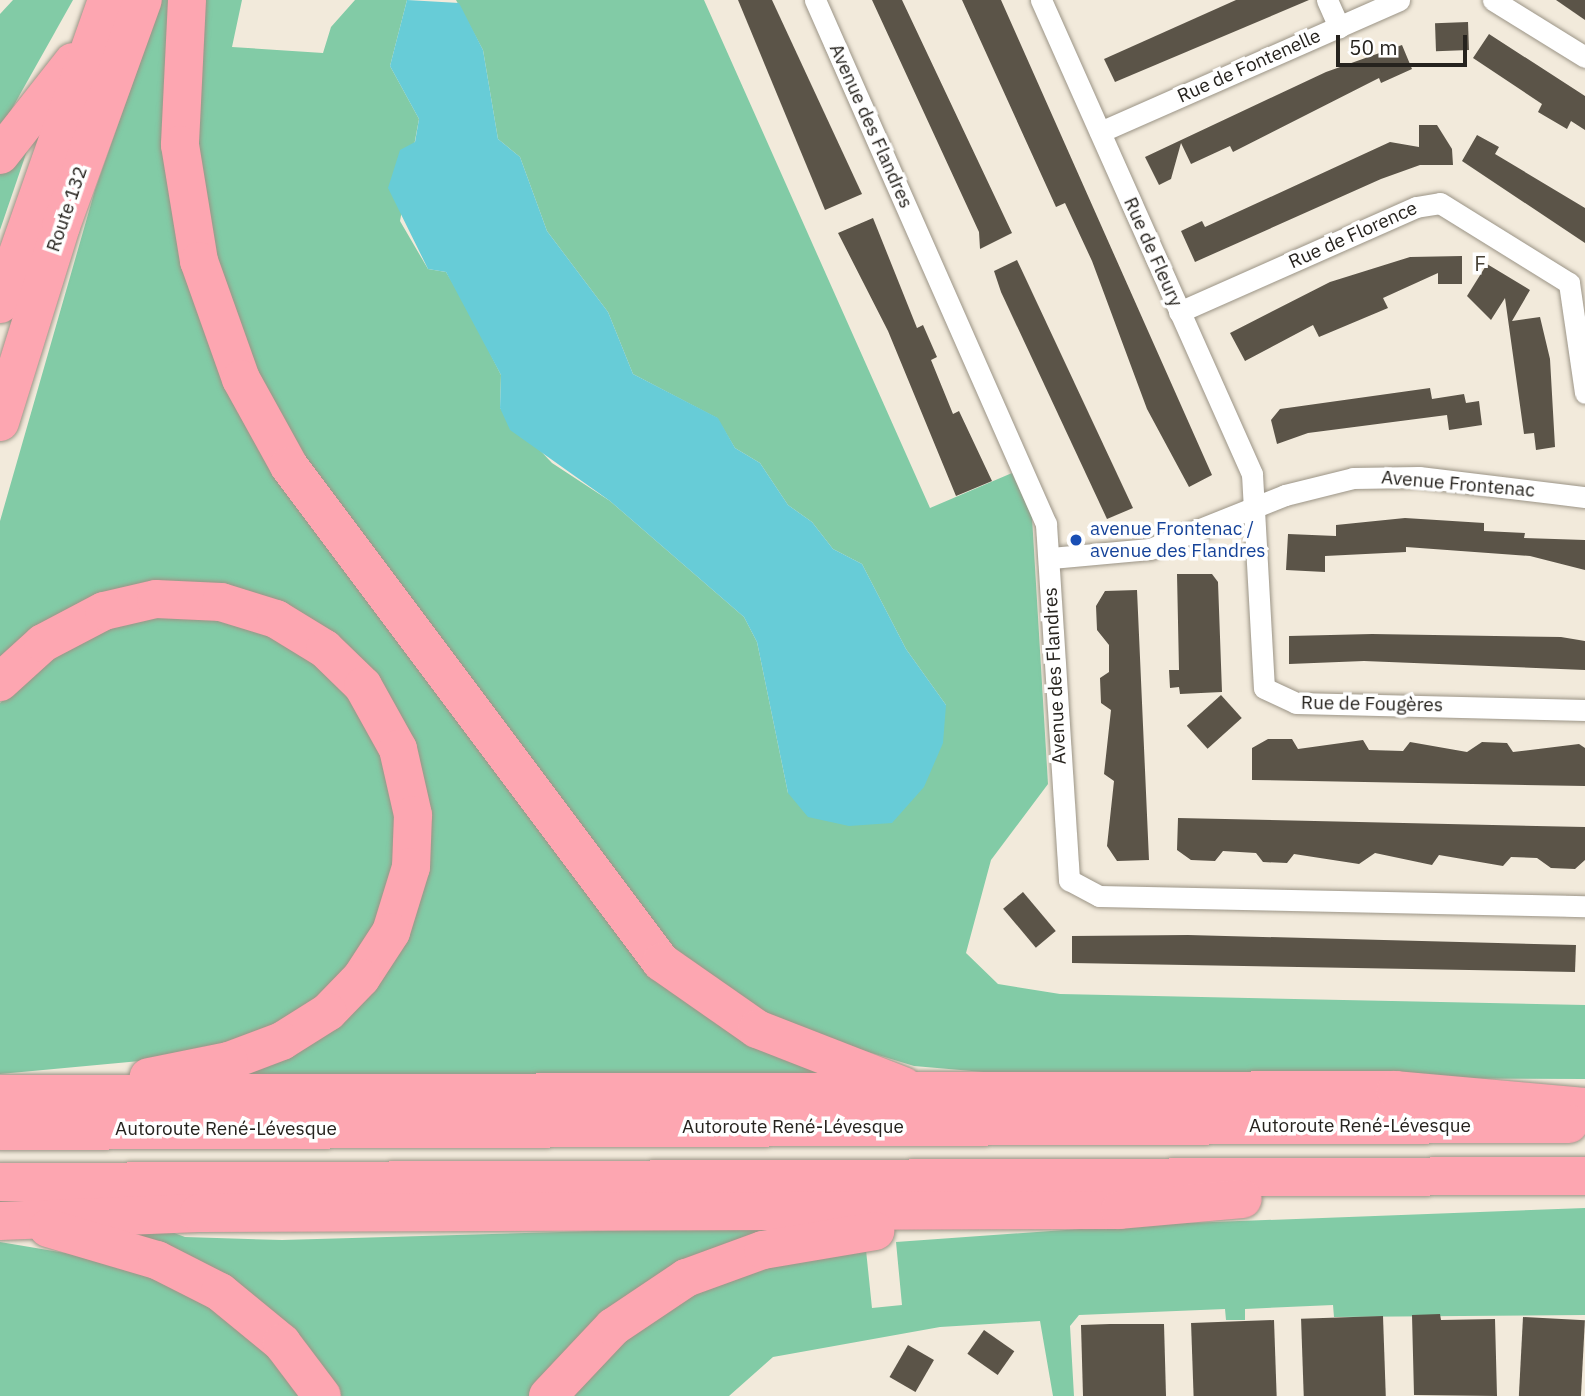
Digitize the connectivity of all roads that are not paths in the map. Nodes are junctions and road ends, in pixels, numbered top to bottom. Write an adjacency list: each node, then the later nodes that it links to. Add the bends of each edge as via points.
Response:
1 (107, 0): 10 (highway, Route 132)
2 (143, 0): 17 (highway, Route 132, via 57,237)
3 (187, 0): 25 (highway, via 180,145 199,261 241,379 289,466 660,962 757,1029)
4 (815, 0): 20 (street, Avenue des Flandres, via 1038,501)
5 (1041, 0): 12 (street, Rue de Fleury)
6 (1327, 0): 9 (street)
7 (1399, 0): 9 (street, Rue de Fontenelle)
8 (1493, 0): 11 (street)
9 (1339, 27): 12 (street, Rue de Fontenelle)
10 (90, 41): 13 (highway); 14 (highway, Route 132)
11 (1585, 57)
12 (1100, 132): 15 (street, Rue de Fleury)
13 (0, 155)
14 (0, 304)
15 (1179, 312): 16 (street, Rue de Florence, via 1416,207 1447,204 1569,283); 19 (street, Rue de Fleury, via 1252,474)
16 (1585, 393)
17 (0, 422)
18 (1585, 498): 19 (street, Avenue Frontenac, via 1385,476 1321,483)
19 (1256, 505): 20 (street, Avenue Frontenac, via 1139,552); 22 (street, Rue de Fougères, via 1251,528 1258,674 1280,699)
20 (1051, 558): 23 (street, Avenue des Flandres, via 1064,863 1081,891 1099,896)
21 (0, 682): 24 (highway, via 43,643 104,611 175,598 236,604 312,640 363,686 391,732 411,800 413,849 398,914 373,963 328,1012 282,1041 229,1061)
22 (1585, 710)
23 (1585, 906)
24 (60, 1091): 25 (highway, via 176,1096); 26 (highway)
25 (915, 1091): 27 (highway, via 1395,1090)
26 (0, 1094)
27 (1585, 1107)
28 (1585, 1124): 29 (highway, Autoroute René-Lévesque)
29 (0, 1131)
30 (1499, 1176): 31 (highway); 32 (highway); 33 (highway, via 1120,1210)
31 (1585, 1176)
32 (0, 1182)
33 (995, 1211): 34 (highway, via 199,1213); 36 (highway, via 781,1246 704,1270 613,1327)
34 (11, 1221): 35 (highway, via 157,1260 213,1288 269,1330)
35 (323, 1396)
36 (548, 1396)

